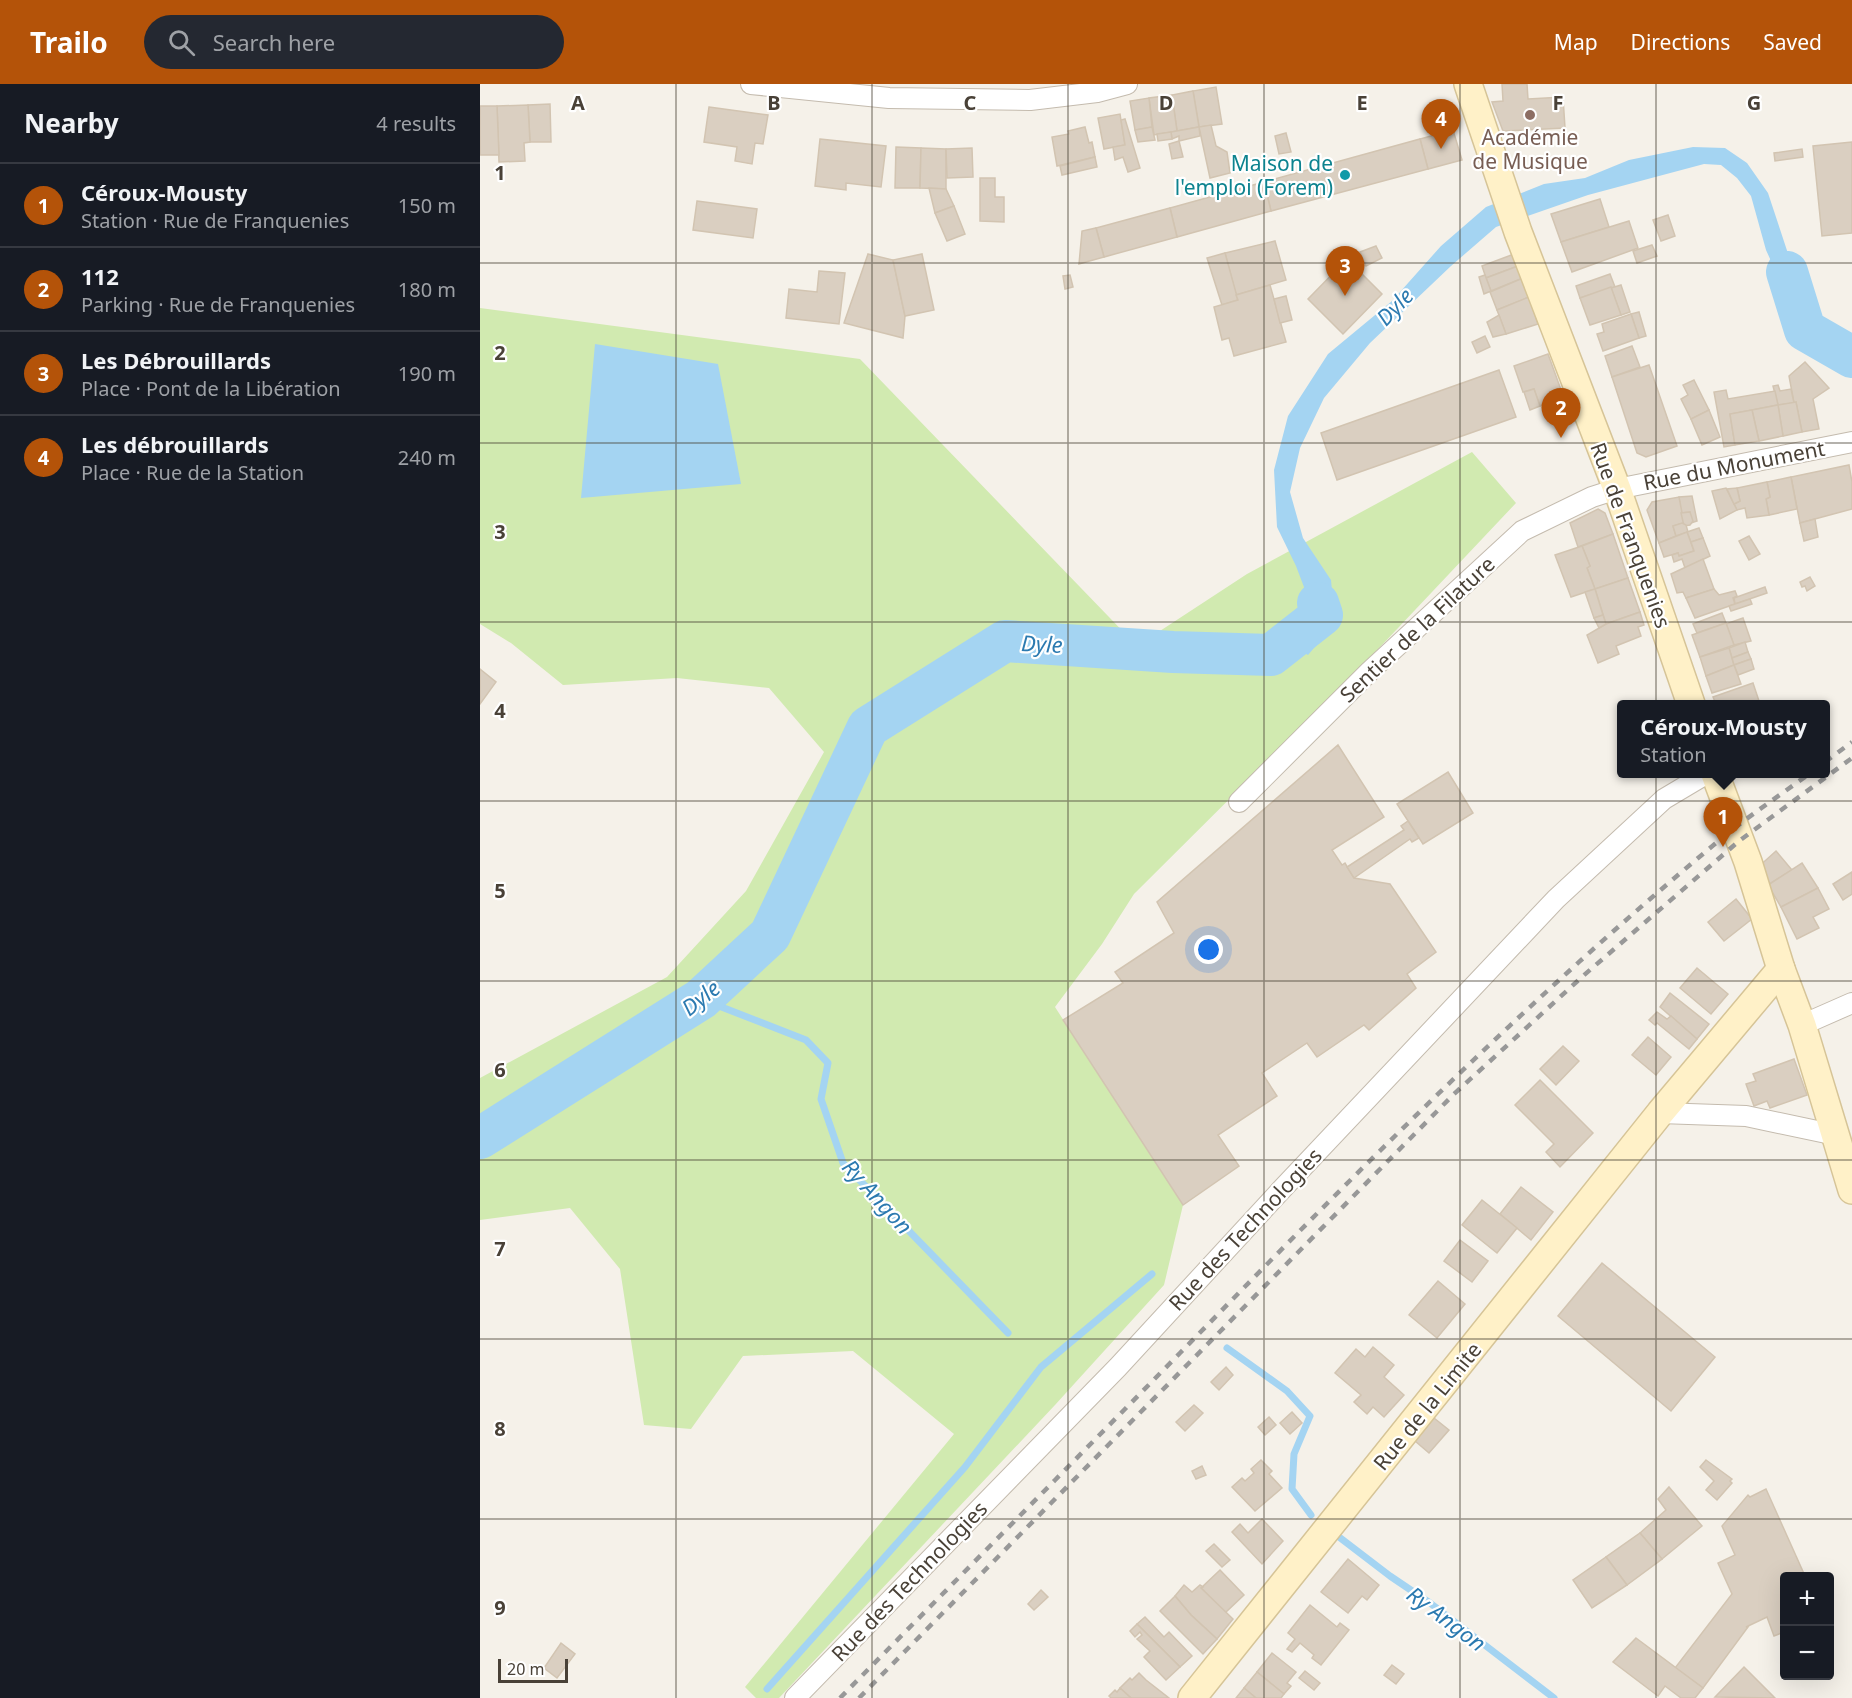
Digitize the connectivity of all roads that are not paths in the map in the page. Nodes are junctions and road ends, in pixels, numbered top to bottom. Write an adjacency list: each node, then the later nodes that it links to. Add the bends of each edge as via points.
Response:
1 (751, 84): 2 (street, via 889,98 1030,100 1097,92)
2 (1127, 84)
3 (1468, 84): 5 (street, Rue de Franquenies, via 1518,232)
4 (1852, 442): 5 (street, Rue du Monument)
5 (1617, 489): 6 (street, Rue de Franquenies); 9 (street, Sentier de la Filature, via 1522,531 1370,671)
6 (1689, 700)
7 (1699, 778): 16 (street, Rue des Technologies, via 1664,799 1556,899 1118,1367)
8 (1716, 778): 10 (street)
9 (1239, 802)
10 (1781, 969): 12 (street); 13 (street, Rue de la Limite)
11 (1852, 1003): 12 (street)
12 (1802, 1025): 14 (street)
13 (1660, 1113): 14 (street, via 1746,1116); 17 (street, Rue de la Limite)
14 (1836, 1135): 15 (street)
15 (1852, 1190)
16 (795, 1698)
17 (1192, 1698)

